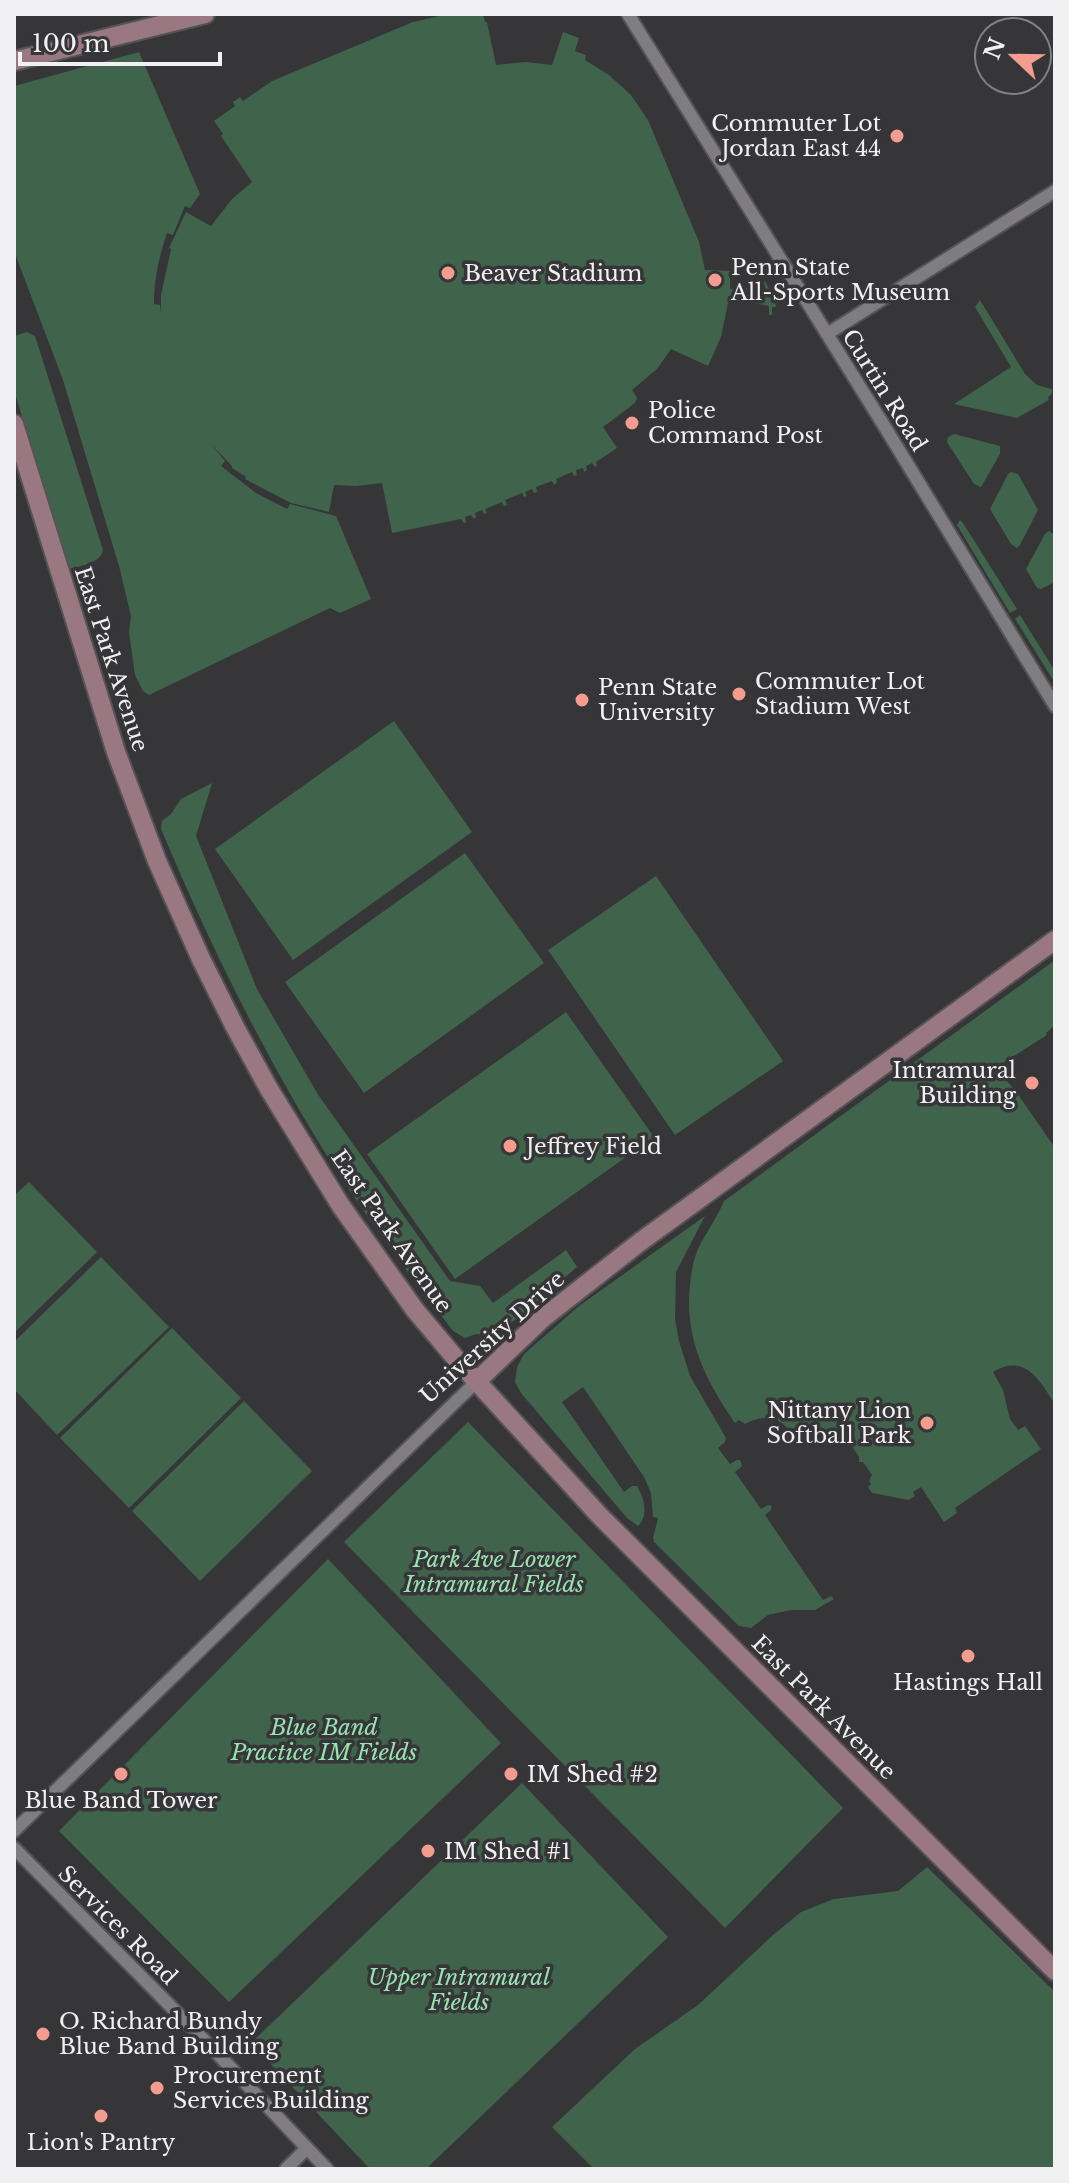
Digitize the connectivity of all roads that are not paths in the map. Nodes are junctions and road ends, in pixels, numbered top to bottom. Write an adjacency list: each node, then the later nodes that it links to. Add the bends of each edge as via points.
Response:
1 (205, 14): 3 (main road)
2 (628, 14): 5 (street, Curtin Road)
3 (14, 61)
4 (1055, 191): 5 (street)
5 (827, 334): 7 (street, Curtin Road)
6 (14, 424): 9 (main road, East Park Avenue, via 116,752 201,959 269,1089 341,1206 415,1310)
7 (1055, 706)
8 (1055, 940): 9 (main road, University Drive, via 640,1242 543,1318)
9 (477, 1381): 10 (street, University Drive); 12 (main road, East Park Avenue, via 630,1548)
10 (14, 1831)
11 (14, 1848): 13 (street, Services Road)
12 (1055, 1971)
13 (307, 2148): 14 (street); 15 (street, Services Road)
14 (286, 2169)
15 (327, 2169)

